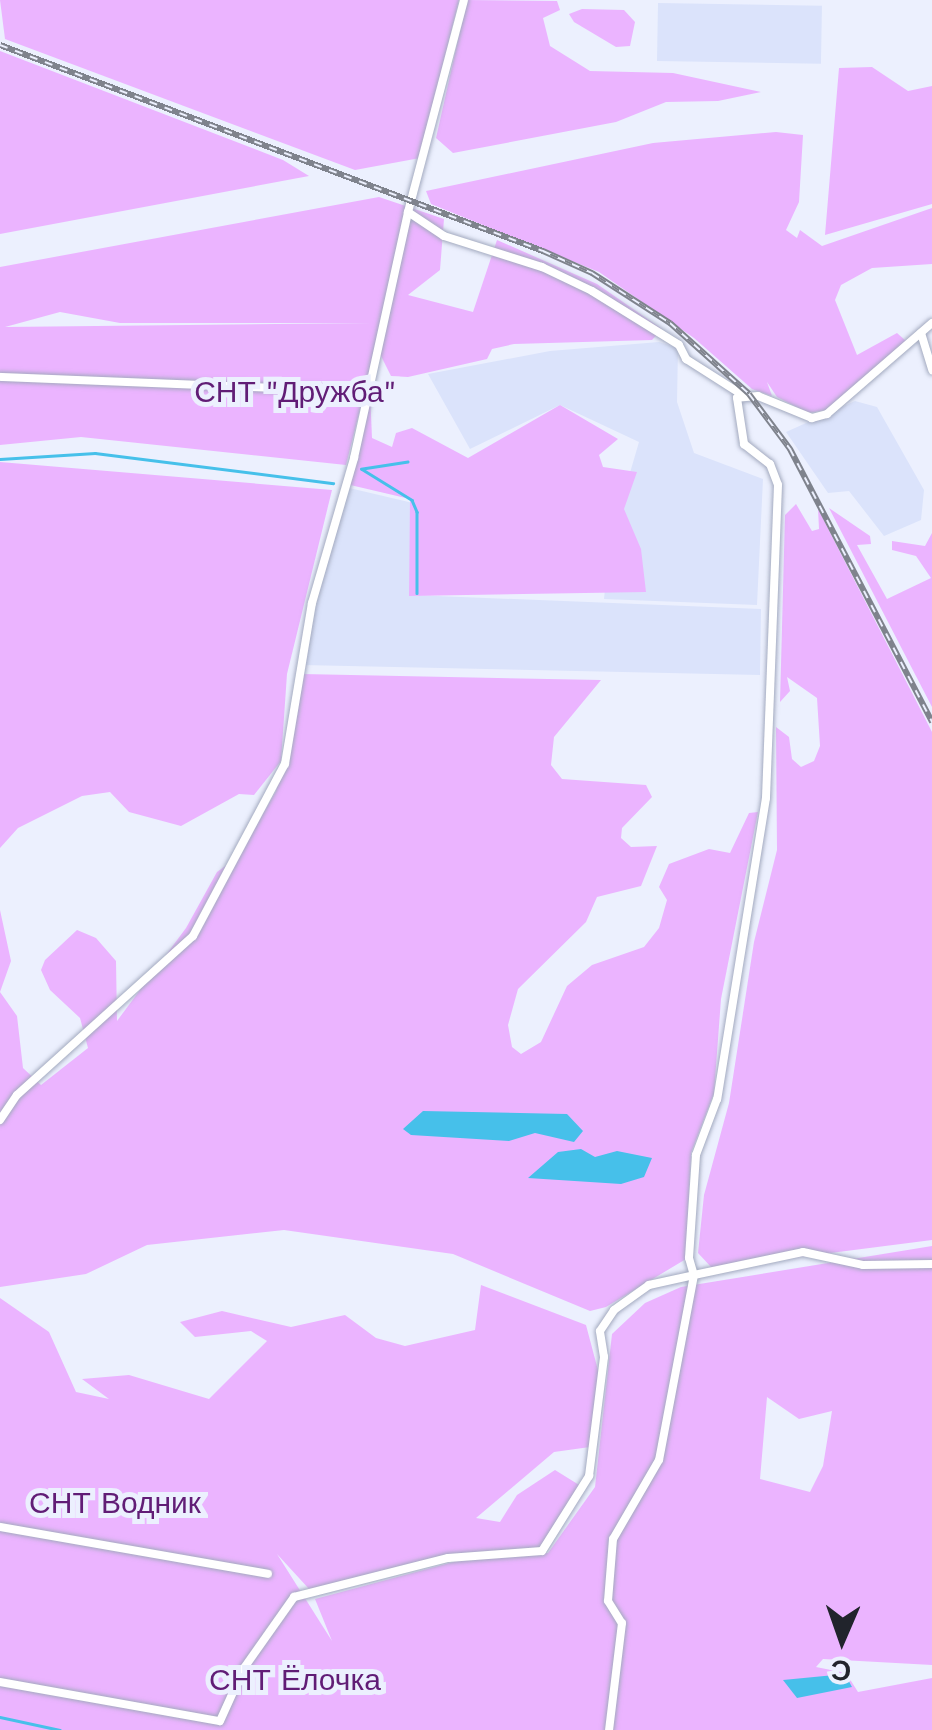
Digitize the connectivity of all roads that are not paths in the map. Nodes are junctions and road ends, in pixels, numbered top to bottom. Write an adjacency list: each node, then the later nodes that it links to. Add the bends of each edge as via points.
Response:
1 (464, 0): 2 (street)
2 (408, 212): 7 (street); 8 (street, via 444,236 542,267 592,291 679,345 686,359)
3 (932, 323): 4 (street)
4 (920, 333): 5 (street); 8 (street, via 822,416)
5 (932, 370)
6 (0, 377): 7 (street)
7 (366, 392): 9 (street, via 305,636 285,764 192,936 17,1094)
8 (741, 394): 10 (street, via 736,406 744,444 770,464 778,485 766,798 717,1100 696,1155)
9 (0, 1120)
10 (689, 1258): 12 (street); 13 (street)
11 (932, 1264): 12 (street, via 864,1265 803,1252)
12 (694, 1274): 13 (street); 17 (street, via 658,1460 613,1539 608,1601 622,1623)
13 (670, 1276): 16 (street, via 628,1298 600,1331 604,1357 592,1462 584,1491 548,1548 448,1558 294,1597 244,1668 220,1721)
14 (0, 1527): 15 (street)
15 (268, 1574)
16 (0, 1682)
17 (608, 1730)

